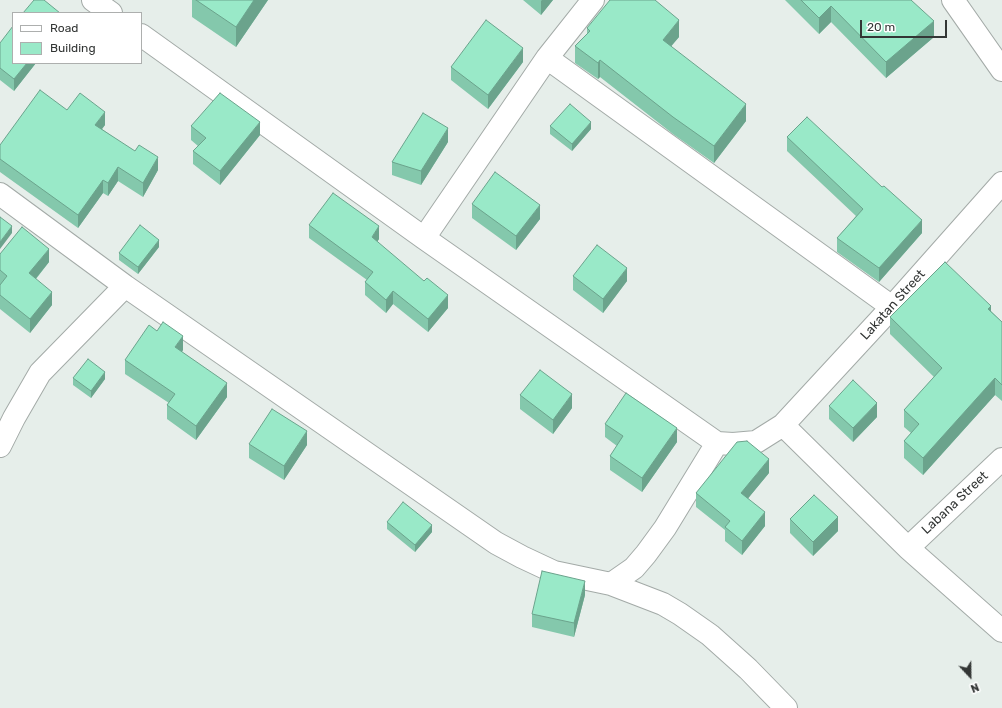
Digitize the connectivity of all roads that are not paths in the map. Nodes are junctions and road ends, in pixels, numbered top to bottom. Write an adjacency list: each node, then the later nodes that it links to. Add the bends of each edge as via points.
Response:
1 (93, 0): 4 (street)
2 (593, 0): 6 (street)
3 (953, 0): 7 (street)
4 (110, 12)
5 (142, 36): 10 (street)
6 (547, 58): 10 (street); 12 (street)
7 (1002, 70)
8 (1002, 183): 12 (street, Lakatan Street)
9 (0, 194): 11 (street)
10 (424, 238): 14 (street)
11 (125, 286): 15 (street, via 40,373); 18 (street, via 496,543 554,572)
12 (892, 307): 13 (street, Lakatan Street)
13 (783, 425): 14 (street, Lakatan Street, via 756,442); 17 (street)
14 (717, 443): 18 (street, via 646,554 634,568)
15 (0, 446)
16 (1002, 459): 17 (street, Labana Street)
17 (908, 548): 19 (street)
18 (611, 584): 20 (street, via 662,604 704,631 748,669)
19 (1002, 631)
20 (786, 708)

